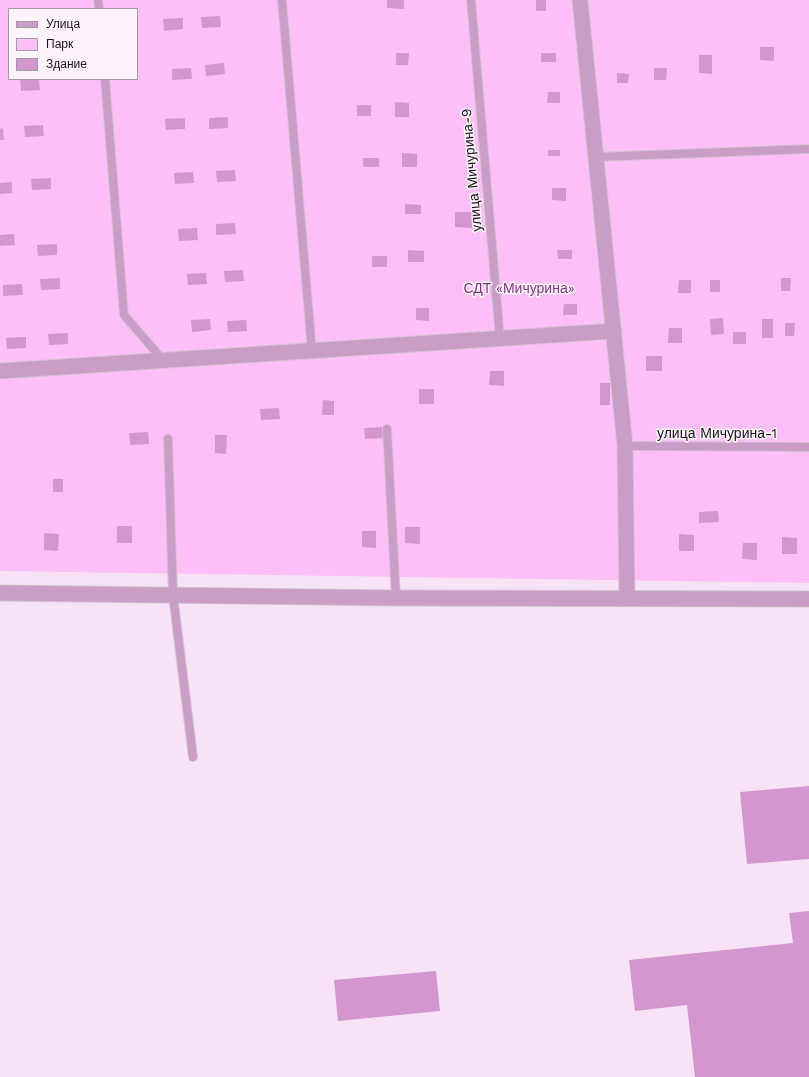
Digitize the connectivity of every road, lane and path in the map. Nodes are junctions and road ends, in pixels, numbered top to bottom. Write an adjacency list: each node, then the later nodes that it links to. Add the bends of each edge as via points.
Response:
1 (282, 0): 9 (lane)
2 (471, 0): 8 (lane, улица Мичурина-9)
3 (580, 0): 6 (street)
4 (105, 80): 10 (lane, via 124,314)
5 (809, 149): 6 (lane)
6 (596, 157): 7 (street)
7 (614, 331): 8 (street); 14 (street)
8 (500, 339): 9 (street)
9 (312, 351): 10 (street)
10 (163, 360): 11 (street)
11 (0, 371)
12 (387, 430): 18 (lane)
13 (168, 439): 17 (lane)
14 (625, 446): 15 (lane, улица Мичурина-1); 19 (street)
15 (809, 447)
16 (0, 593): 17 (street)
17 (173, 594): 18 (street); 21 (lane)
18 (396, 598): 19 (street)
19 (627, 598): 20 (street)
20 (809, 599)
21 (193, 757)

